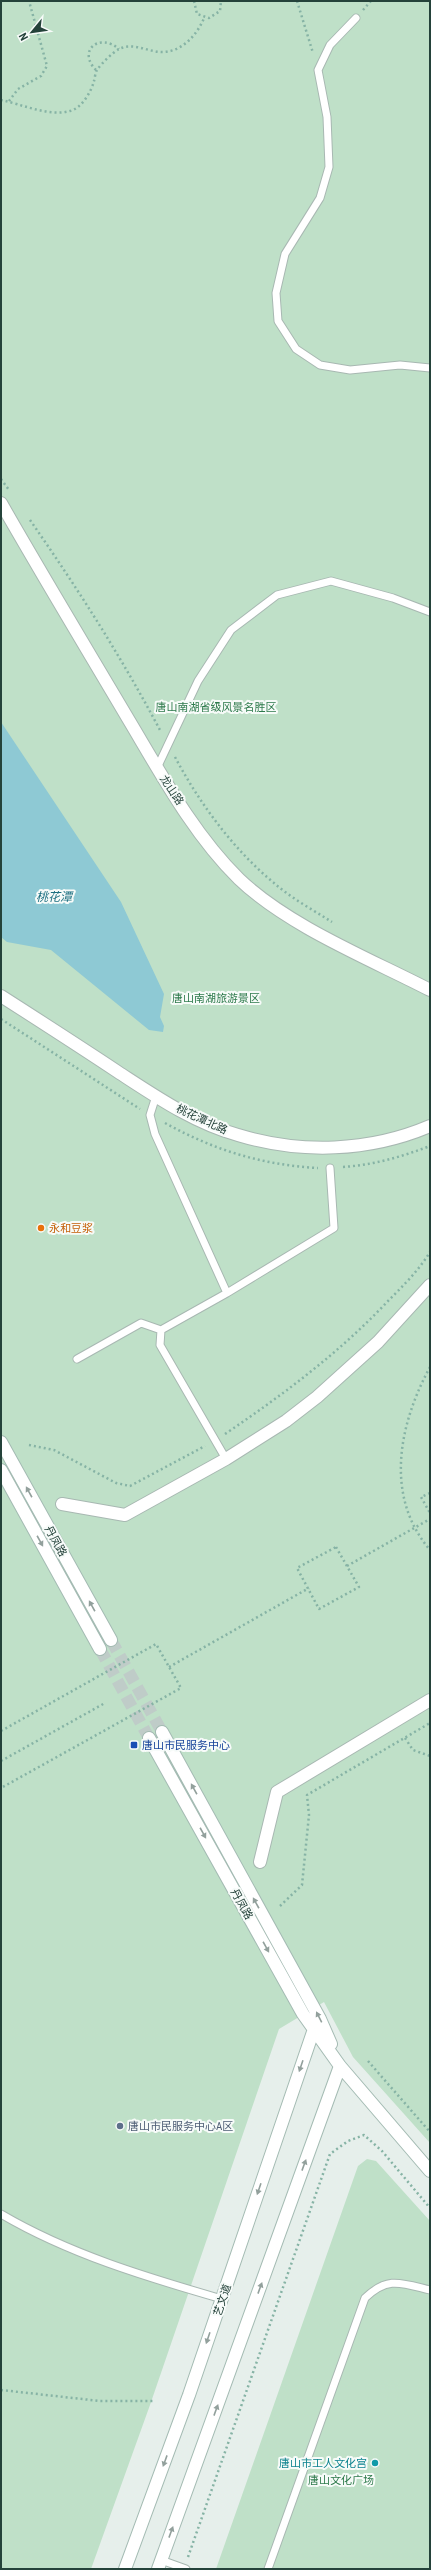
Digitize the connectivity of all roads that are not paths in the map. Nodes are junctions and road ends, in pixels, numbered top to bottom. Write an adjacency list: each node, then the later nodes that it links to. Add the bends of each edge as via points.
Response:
1 (356, 18): 2 (lane, via 330,45 318,70 327,117 329,168 320,198 285,254 276,293 278,321 296,349 320,365 350,370 400,365)
2 (430, 368)
3 (1, 503): 5 (main road, 龙山路)
4 (430, 612): 5 (lane, via 393,598 331,581 277,595 231,630 198,681)
5 (157, 768): 6 (main road, 龙山路, via 208,844 240,879 286,914)
6 (430, 990)
7 (1, 996): 8 (main road, 桃花潭北路)
8 (156, 1096): 9 (main road, 桃花潭北路, via 193,1117 237,1135 321,1149 391,1139); 12 (lane, via 150,1115 155,1134)
9 (430, 1126)
10 (330, 1168): 12 (lane, via 334,1228)
11 (430, 1285): 16 (main road, via 378,1342 317,1398)
12 (227, 1293): 13 (lane)
13 (161, 1330): 14 (lane, via 142,1323); 16 (lane, via 160,1345)
14 (76, 1359)
15 (1, 1442): 19 (main road, 丹凤路, one-way to 15)
16 (226, 1459): 18 (main road, via 125,1516)
17 (1, 1470): 20 (main road, 丹凤路, one-way to 20)
18 (62, 1504)
19 (111, 1640)
20 (100, 1648)
21 (430, 1700): 24 (main road, via 276,1792)
22 (162, 1732): 26 (main road, 丹凤路, one-way to 22, via 320,2019)
23 (150, 1738): 25 (main road, 丹凤路, one-way to 25, via 303,2014)
24 (260, 1862)
25 (314, 2029): 26 (main road, 丹凤路); 30 (main road, 艺文道, one-way to 30)
26 (340, 2066): 27 (main road, 丹凤路); 31 (main road, one-way to 26)
27 (430, 2171)
28 (1, 2214): 30 (lane, via 60,2244 102,2261 158,2281)
29 (430, 2290): 34 (lane, via 400,2283 387,2283 377,2287 365,2298)
30 (222, 2299): 32 (main road, 艺文道, one-way to 32)
31 (160, 2564): 33 (lane)
32 (125, 2569)
33 (185, 2569)
34 (268, 2569)

